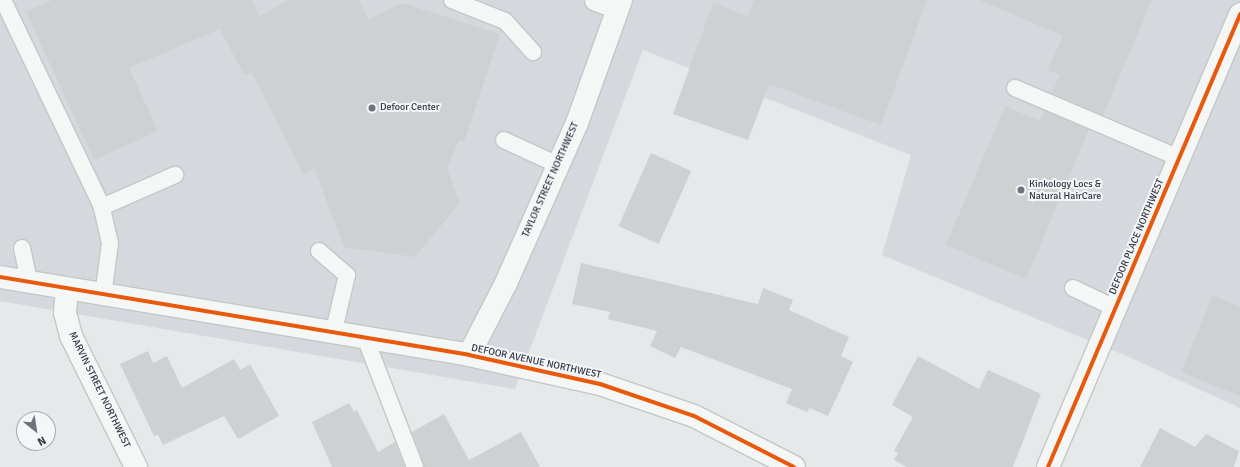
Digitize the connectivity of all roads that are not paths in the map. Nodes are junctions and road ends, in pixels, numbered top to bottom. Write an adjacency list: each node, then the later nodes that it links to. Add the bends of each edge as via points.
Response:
1 (3, 0): 12 (lane)
2 (452, 0): 6 (lane, via 505,21)
3 (596, 0): 4 (street)
4 (619, 4): 10 (street, TAYLOR STREET NORTHWEST, via 577,123)
5 (1240, 14): 9 (street, DEFOOR PLACE NORTHWEST)
6 (533, 52)
7 (1015, 88): 9 (lane)
8 (504, 140): 10 (lane)
9 (1179, 158): 20 (street, DEFOOR PLACE NORTHWEST)
10 (558, 165): 23 (street, TAYLOR STREET NORTHWEST, via 500,295)
11 (175, 175): 12 (lane)
12 (102, 207): 19 (lane, via 110,243)
13 (22, 248): 16 (lane)
14 (319, 251): 21 (lane, via 347,274)
15 (0, 277): 16 (street, DEFOOR AVENUE NORTHWEST)
16 (29, 282): 18 (street, DEFOOR AVENUE NORTHWEST)
17 (1073, 288): 20 (lane)
18 (67, 289): 19 (street, DEFOOR AVENUE NORTHWEST); 24 (street, MARVIN STREET NORTHWEST, via 65,313 71,336)
19 (103, 296): 21 (street, DEFOOR AVENUE NORTHWEST)
20 (1116, 308): 27 (street, DEFOOR PLACE NORTHWEST)
21 (333, 334): 22 (street, DEFOOR AVENUE NORTHWEST)
22 (366, 340): 23 (street, DEFOOR AVENUE NORTHWEST); 25 (lane)
23 (469, 355): 26 (street, DEFOOR AVENUE NORTHWEST, via 600,384 680,411)
24 (136, 467)
25 (415, 467)
26 (794, 467)
27 (1048, 467)

